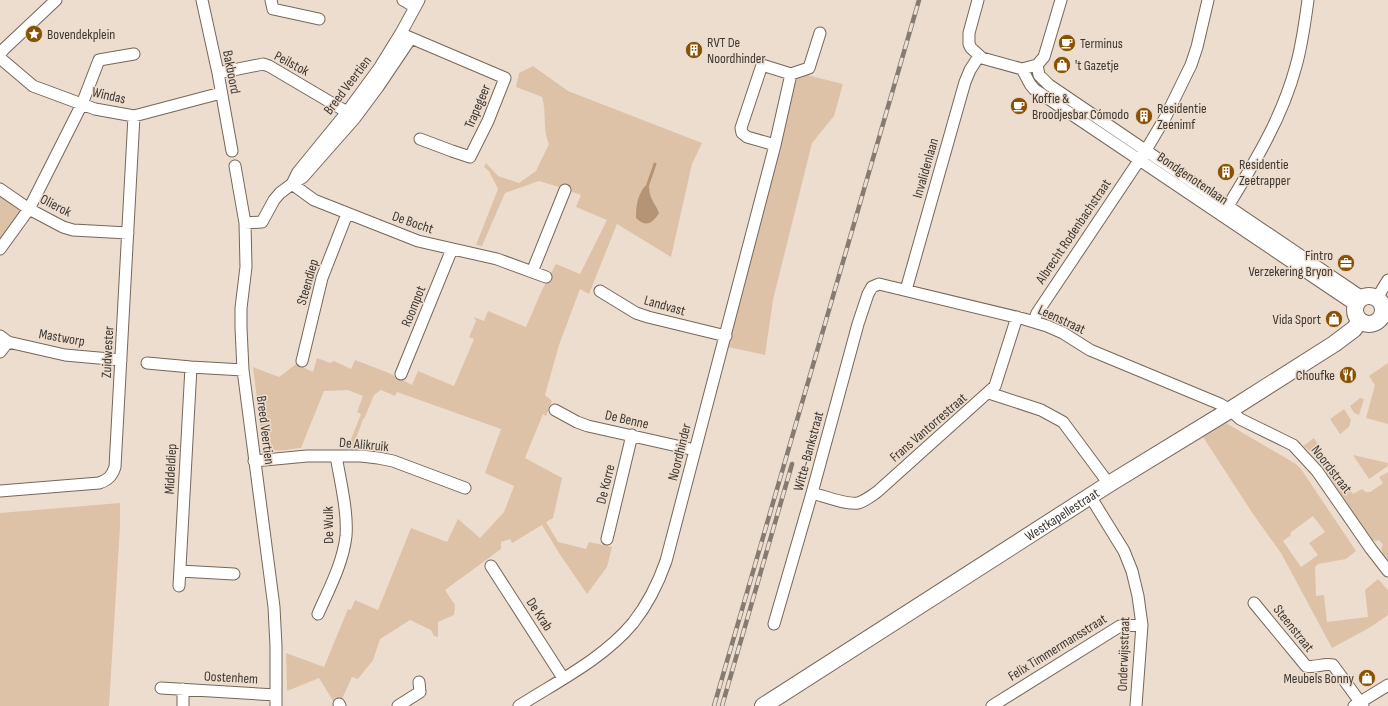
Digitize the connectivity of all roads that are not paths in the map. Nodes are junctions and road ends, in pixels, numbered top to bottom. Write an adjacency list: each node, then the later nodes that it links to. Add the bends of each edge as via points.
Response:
1 (56, 0): 13 (street)
2 (202, 0): 18 (street, Bakboord)
3 (271, 0): 10 (street, via 273,9)
4 (403, 0): 9 (street)
5 (978, 0): 15 (street, via 969,33 969,44)
6 (1061, 0): 16 (street, via 1047,51)
7 (1208, 0): 27 (street, Albrecht Rodenbachstraat, via 1191,65 1165,118)
8 (1308, 0): 32 (street, via 1296,67 1287,96 1272,130)
9 (417, 4): 12 (street, Breed Veertien)
10 (319, 19)
11 (820, 33): 19 (street, via 809,68)
12 (406, 36): 22 (street, Breed Veertien); 24 (street, Trapegeer, via 505,78 470,157); 29 (street, Breed Veertien, via 378,86 355,118 308,171)
13 (1, 51): 21 (street, Windas, via 33,86)
14 (134, 54): 21 (street, via 99,60)
15 (979, 56): 17 (street); 44 (street, Invalidenlaan, via 965,82)
16 (1037, 65): 17 (street); 27 (street, Bondgenotenlaan, via 1040,75 1048,85)
17 (1022, 69): 27 (street, Bondgenotenlaan, via 1034,89)
18 (218, 73): 20 (street, Bakboord); 22 (street, Peilstok, via 263,64)
19 (791, 74): 25 (street, Noordhinder); 25 (street, via 762,65 741,128 746,137)
20 (222, 93): 23 (street, Windas); 26 (street, Bakboord)
21 (82, 104): 23 (street, Windas); 33 (street)
22 (347, 112): 29 (street, Breed Veertien, via 301,167)
23 (134, 116): 37 (street, Zuidwester)
24 (420, 138)
25 (775, 145): 51 (street, Noordhinder)
26 (232, 151)
27 (1142, 155): 32 (street, Bondgenotenlaan); 35 (street, Bondgenotenlaan); 49 (street, Albrecht Rodenbachstraat, via 1036,312)
28 (235, 166): 36 (street)
29 (292, 184): 34 (street, De Bocht, via 314,200); 36 (street, Breed Veertien, via 280,193 262,222)
30 (0, 189): 33 (street, Olierok)
31 (565, 190): 40 (street)
32 (1229, 206): 35 (street); 46 (street, Bondgenotenlaan)
33 (29, 209): 37 (street, Olierok, via 73,230); 38 (street)
34 (347, 214): 39 (street, De Bocht, via 418,241); 55 (street, Steendiep, via 322,278)
35 (1222, 216): 46 (street, Bondgenotenlaan)
36 (245, 223): 58 (street, Breed Veertien, via 246,267 241,308)
37 (128, 232): 54 (street, Zuidwester)
38 (0, 249)
39 (452, 249): 40 (street, De Bocht, via 496,259); 59 (street, Roompot)
40 (532, 272): 41 (street, De Bocht)
41 (546, 277)
42 (1388, 280): 46 (street)
43 (872, 286): 44 (street, Leenstraat, via 879,284); 70 (street, Witte-Bankstraat, via 858,324)
44 (906, 290): 48 (street, Leenstraat)
45 (600, 291): 51 (street, Landvast, via 636,313)
46 (1364, 300): 47 (street, via 1381,302); 50 (street, via 1354,311)
47 (1385, 316): 50 (street, via 1372,324)
48 (1017, 317): 49 (street, Leenstraat); 60 (street, Frans Vantorrestraat, via 995,386)
49 (1034, 321): 62 (street, Leenstraat, via 1063,333 1090,350)
50 (1360, 321): 62 (street, Westkapellestraat, via 1354,329 1334,344)
51 (726, 336): 64 (street, Noordhinder)
52 (4, 339): 53 (street); 54 (street, Mastworp, via 65,355)
53 (0, 352)
54 (121, 360): 69 (street, Zuidwester, via 115,466 107,480 99,484)
55 (302, 360)
56 (147, 363): 57 (street)
57 (191, 367): 58 (street); 74 (street, Middeldiep)
58 (243, 370): 66 (street, Breed Veertien)
59 (401, 374)
60 (989, 393): 67 (street, via 1041,410 1062,422); 70 (street, Frans Vantorrestraat, via 867,499 850,503)
61 (554, 410): 63 (street, De Benne, via 577,422)
62 (1230, 410): 67 (street, Westkapellestraat); 75 (street, Noordstraat, via 1240,419 1293,445 1317,471)
63 (632, 436): 64 (street, De Benne); 72 (street, De Korre)
64 (695, 450): 82 (street, Noordhinder, via 666,561 650,599 613,643 597,657)
65 (336, 456): 66 (street, De Alikruik); 68 (street, De Alikruik, via 361,456 393,461); 79 (street, De Wulk, via 346,536 343,554)
66 (254, 461): 87 (street, Breed Veertien, via 274,607)
67 (1109, 484): 71 (street, Westkapellestraat)
68 (465, 488)
69 (0, 491)
70 (812, 493): 80 (street, Witte-Bankstraat)
71 (1090, 496): 81 (street, Onderwijsstraat, via 1124,551 1132,571); 92 (street, Westkapellestraat)
72 (607, 540)
73 (491, 566): 82 (street, De Krab)
74 (180, 571): 76 (street); 77 (street, Middeldiep)
75 (1388, 571)
76 (234, 574)
77 (179, 586)
78 (1254, 603): 88 (street, Steenstraat, via 1306,666 1325,663 1333,665)
79 (318, 614)
80 (774, 624)
81 (1142, 625): 93 (street, Felix Timmermansstraat, via 1120,626); 94 (street, Onderwijsstraat)
82 (563, 678): 91 (street, Noordhinder)
83 (419, 682): 90 (street, via 420,692)
84 (1388, 685): 88 (street)
85 (161, 688): 86 (street, Oostenhem)
86 (183, 689): 87 (street, Oostenhem); 89 (street, Oostenhem)
87 (276, 700)
88 (1359, 704)
89 (183, 706)
90 (398, 706)
91 (519, 706)
92 (763, 706)
93 (992, 706)
94 (1136, 706)

